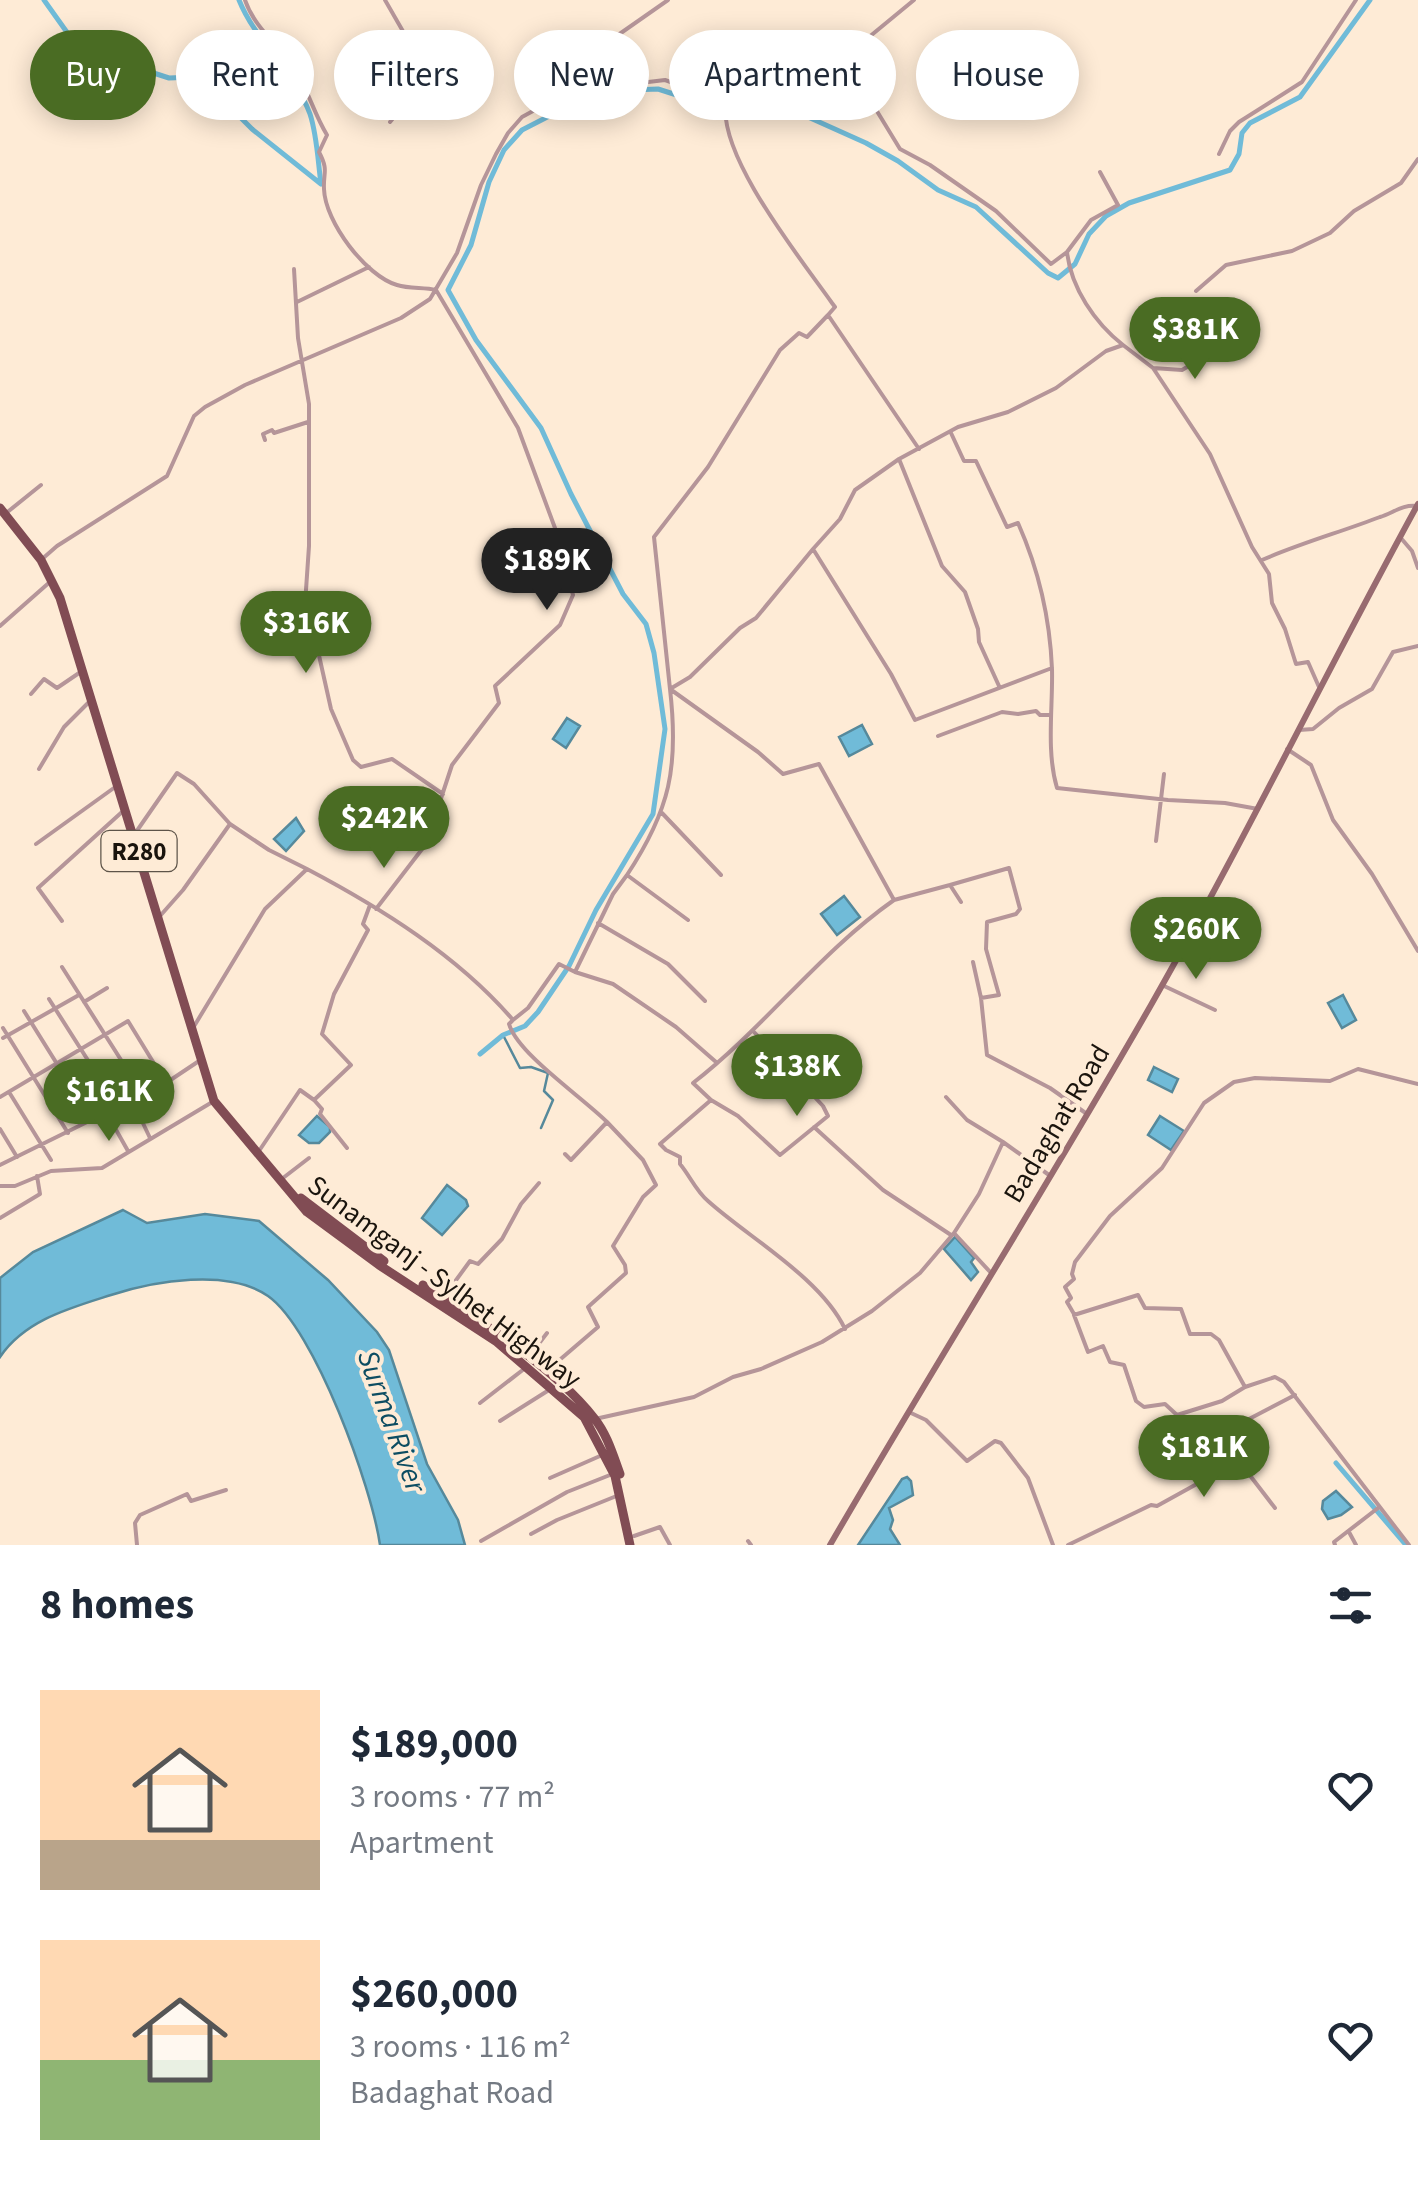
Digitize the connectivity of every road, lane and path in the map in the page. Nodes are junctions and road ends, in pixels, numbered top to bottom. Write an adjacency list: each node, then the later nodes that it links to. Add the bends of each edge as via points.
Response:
1 (244, 0): 16 (street, via 300,78 327,135 318,152 324,191 343,238)
2 (385, 0): 11 (street, via 435,87)
3 (668, 0): 6 (street)
4 (914, 0): 7 (street)
5 (1356, 0): 12 (street, via 1302,82 1239,122)
6 (625, 30)
7 (877, 30)
8 (519, 120): 18 (street, via 481,185)
9 (727, 120): 21 (street, via 767,214 835,307)
10 (882, 120): 15 (street, via 900,149 996,211 1052,264)
11 (390, 122)
12 (1219, 154)
13 (1418, 159): 19 (street, via 1401,182 1330,233 1292,251 1226,265)
14 (1100, 172): 15 (street, via 1118,205 1091,220)
15 (1067, 252): 23 (street, via 1094,316)
16 (368, 267): 18 (street, via 399,286); 20 (street)
17 (294, 269): 20 (street)
18 (436, 290): 24 (street, via 400,318); 56 (street, via 518,428 573,594 560,625 496,686 499,702 452,765)
19 (1196, 291)
20 (297, 302): 24 (street)
21 (828, 315): 29 (street); 46 (street, via 807,337 800,333 780,350 708,467 654,537)
22 (1226, 344): 25 (street, via 1182,370)
23 (1123, 345): 25 (street); 27 (street, via 1056,388)
24 (303, 361): 26 (street); 36 (street, via 205,406 166,476)
25 (1153, 368): 37 (street, via 1210,454)
26 (308, 422): 28 (street, via 272,430 263,434); 56 (street, via 304,618 332,709 353,760 361,766 392,760)
27 (950, 432): 29 (street); 42 (street, via 964,461 976,461 1006,527 1018,523 1044,603)
28 (265, 440)
29 (919, 448): 30 (street)
30 (899, 459): 35 (street, via 856,490); 45 (street, via 942,566 964,592)
31 (41, 484): 33 (street)
32 (1418, 505): 34 (main road, Badaghat Road); 37 (street)
33 (3, 511): 36 (main road, Sunamganj - Sylhet Highway / R280)
34 (1400, 537): 38 (street); 44 (main road, Badaghat Road)
35 (813, 549): 45 (street, via 915,720); 46 (street, via 756,618)
36 (41, 560): 39 (main road, Sunamganj - Sylhet Highway / R280)
37 (1261, 561): 44 (street, via 1296,664 1308,662)
38 (1418, 568)
39 (51, 581): 40 (street); 43 (main road, Sunamganj - Sylhet Highway / R280)
40 (0, 626)
41 (1418, 646): 50 (street, via 1393,652 1372,689 1313,729)
42 (1052, 668): 45 (street); 49 (street)
43 (82, 671): 47 (street, via 57,688 44,678); 48 (main road, Sunamganj - Sylhet Highway / R280)
44 (1319, 687): 50 (main road, Badaghat Road)
45 (1000, 688)
46 (670, 690): 60 (street, via 674,730); 69 (street, via 783,774 819,764)
47 (31, 694)
48 (90, 701): 53 (street, via 64,727); 55 (main road, Sunamganj - Sylhet Highway / R280)
49 (1051, 715): 51 (street, via 1002,712); 57 (street, via 1057,788)
50 (1296, 730): 52 (main road, Badaghat Road)
51 (938, 736)
52 (1287, 750): 59 (main road, Badaghat Road); 77 (street, via 1311,764 1334,820)
53 (39, 769)
54 (1164, 774): 57 (street)
55 (118, 785): 58 (main road, Sunamganj - Sylhet Highway / R280); 64 (street)
56 (443, 794): 72 (street, via 426,844)
57 (1161, 798): 59 (street); 63 (street)
58 (125, 808): 62 (main road, Sunamganj - Sylhet Highway / R280); 75 (street, via 38,888)
59 (1258, 809): 81 (main road, Badaghat Road)
60 (662, 813): 66 (street); 67 (street)
61 (230, 824): 62 (street, via 177,773); 65 (street); 73 (street)
62 (134, 835): 73 (main road, Sunamganj - Sylhet Highway / R280)
63 (1156, 842)
64 (36, 844)
65 (307, 869): 71 (street); 94 (street, via 265,909)
66 (627, 875): 74 (street); 76 (street)
67 (721, 875)
68 (950, 886): 69 (street); 70 (street); 84 (street, via 1009,868 1020,909 986,922 998,994)
69 (894, 900): 95 (street, via 862,922)
70 (961, 902)
71 (370, 904): 72 (street); 110 (street, via 363,924 368,930 334,994 322,1034 351,1065)
72 (376, 909): 92 (street, via 470,976)
73 (160, 916): 94 (main road, Sunamganj - Sylhet Highway / R280)
74 (688, 920)
75 (62, 921)
76 (598, 923): 80 (street); 86 (street, via 668,964)
77 (1418, 950)
78 (972, 962): 84 (street)
79 (62, 967): 83 (street)
80 (573, 972): 92 (street, via 560,964); 101 (street, via 613,984)
81 (1162, 985): 89 (street); 115 (main road, Badaghat Road)
82 (107, 988): 87 (street)
83 (79, 994): 87 (street); 88 (street)
84 (981, 998): 115 (street, via 988,1055)
85 (49, 999): 88 (street)
86 (705, 1001)
87 (84, 1002): 96 (street)
88 (56, 1009): 91 (street); 98 (street)
89 (1215, 1010)
90 (24, 1011): 91 (street)
91 (31, 1022): 97 (street); 100 (street)
92 (511, 1022): 117 (street, via 513,1037)
93 (3, 1028): 97 (street)
94 (192, 1028): 99 (main road, Sunamganj - Sylhet Highway / R280)
95 (754, 1032): 101 (street); 118 (street, via 828,1112)
96 (106, 1036): 98 (street); 103 (street, via 128,1021); 106 (street)
97 (5, 1037): 102 (street)
98 (81, 1050): 100 (street); 113 (street)
99 (203, 1058): 103 (street); 112 (main road, Sunamganj - Sylhet Highway / R280)
100 (58, 1064): 102 (street); 116 (street)
101 (718, 1064): 111 (street, via 693,1083)
102 (33, 1078): 105 (street); 120 (street)
103 (166, 1083): 106 (street)
104 (1418, 1084): 142 (street, via 1358,1069 1330,1081 1255,1078 1219,1092 1204,1103 1162,1168 1110,1216 1075,1262 1074,1279 1065,1288)
105 (9, 1092): 107 (street); 123 (street)
106 (142, 1094): 109 (street)
107 (0, 1097)
108 (946, 1097): 122 (street, via 967,1120)
109 (131, 1098): 113 (street); 121 (street)
110 (314, 1100): 124 (street); 126 (street, via 300,1090)
111 (711, 1100): 118 (street, via 780,1155); 143 (street, via 660,1145 680,1157 705,1199 802,1279)
112 (214, 1101): 121 (street); 126 (main road, Sunamganj - Sylhet Highway / R280)
113 (117, 1106): 114 (street)
114 (106, 1112): 116 (street); 125 (street)
115 (1087, 1114): 133 (main road, Badaghat Road)
116 (92, 1120): 120 (street)
117 (607, 1122): 127 (street, via 571,1160); 146 (street, via 656,1184 613,1246 626,1274 588,1306 598,1327)
118 (814, 1127): 139 (street, via 883,1190)
119 (0, 1128): 128 (street)
120 (68, 1133): 123 (street)
121 (150, 1138): 125 (street)
122 (1004, 1142): 133 (street); 139 (street)
123 (44, 1144): 128 (street); 130 (street)
124 (348, 1148)
125 (128, 1152): 132 (street, via 102,1168)
126 (256, 1154): 135 (main road, Sunamganj - Sylhet Highway / R280)
127 (566, 1154)
128 (17, 1157): 131 (street)
129 (309, 1158): 135 (street)
130 (51, 1160)
131 (0, 1164)
132 (37, 1176): 136 (street); 137 (street, via 40,1194)
133 (1050, 1176): 140 (main road, Badaghat Road)
134 (539, 1183): 141 (street, via 502,1239 478,1264 470,1260)
135 (282, 1184): 138 (main road, Sunamganj - Sylhet Highway / R280)
136 (0, 1186)
137 (0, 1218)
138 (342, 1233): 141 (main road, Sunamganj - Sylhet Highway); 145 (main road, Sunamganj - Sylhet Highway)
139 (953, 1234): 140 (street); 143 (street, via 920,1273)
140 (993, 1275): 151 (main road, Badaghat Road)
141 (442, 1298): 145 (main road, Sunamganj - Sylhet Highway)
142 (1074, 1315): 147 (street, via 1138,1296 1145,1308 1181,1309 1190,1334 1218,1340); 147 (street, via 1088,1352 1103,1346 1110,1362 1124,1365 1144,1406 1165,1404 1177,1415)
143 (844, 1329): 152 (street, via 694,1397)
144 (547, 1333): 145 (street)
145 (528, 1362): 146 (main road, Sunamganj - Sylhet Highway); 148 (main road, Sunamganj - Sylhet Highway); 150 (street)
146 (546, 1373): 152 (main road, Sunamganj - Sylhet Highway)
147 (1245, 1387): 149 (street, via 1278,1377)
148 (553, 1388): 153 (street); 155 (main road, Sunamganj - Sylhet Highway, via 584,1417)
149 (1295, 1396): 154 (street, via 1249,1419); 173 (street)
150 (480, 1402)
151 (910, 1413): 168 (main road, Badaghat Road); 169 (street, via 968,1460 1001,1442 1028,1478)
152 (595, 1419): 165 (main road, Sunamganj - Sylhet Highway, via 620,1474)
153 (500, 1421)
154 (1225, 1442): 160 (street); 170 (street, via 1200,1463 1204,1480)
155 (605, 1454): 156 (main road, Sunamganj - Sylhet Highway); 157 (street)
156 (614, 1474): 159 (main road, Sunamganj - Sylhet Highway); 164 (street, via 567,1492)
157 (550, 1478)
158 (226, 1490): 166 (street, via 191,1501 187,1494 140,1516)
159 (620, 1495): 163 (street); 165 (main road, Sunamganj - Sylhet Highway)
160 (1275, 1508)
161 (1378, 1508): 162 (street)
162 (1348, 1531): 171 (street); 172 (street)
163 (531, 1534)
164 (481, 1541)
165 (633, 1542): 167 (street, via 660,1527)
166 (137, 1545)
167 (670, 1545)
168 (830, 1545)
169 (1053, 1545)
170 (1068, 1545)
171 (1335, 1545)
172 (1356, 1545)
173 (1409, 1545)

